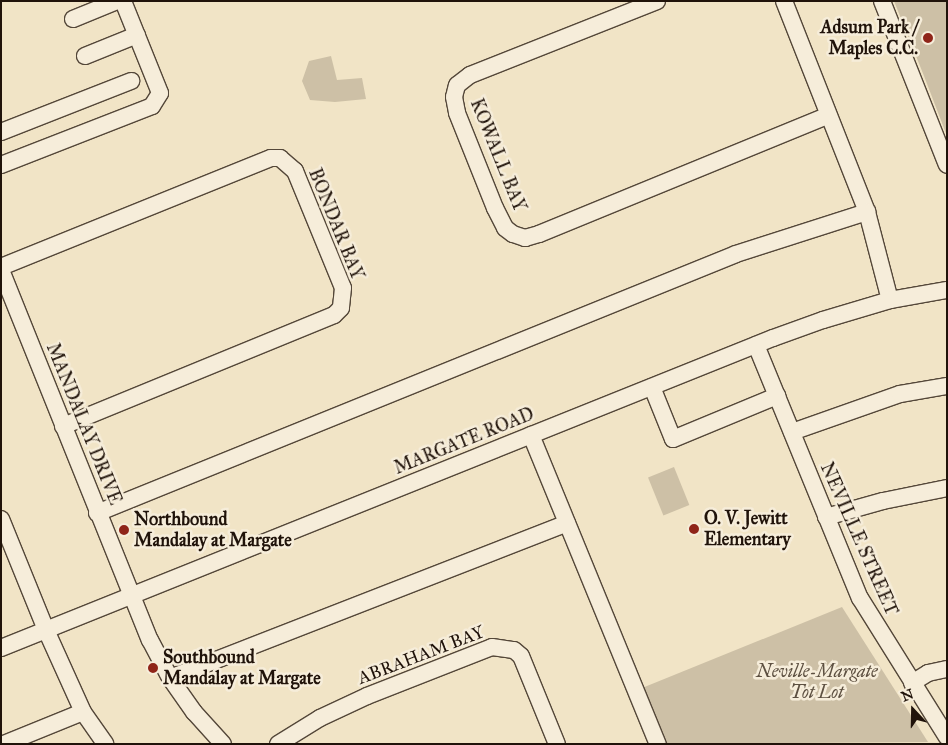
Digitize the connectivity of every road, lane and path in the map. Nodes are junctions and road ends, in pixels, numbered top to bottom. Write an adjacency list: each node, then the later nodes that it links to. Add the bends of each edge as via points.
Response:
1 (117, 1): 6 (street)
2 (123, 1): 7 (street)
3 (657, 1): 10 (street, KOWALL BAY, via 470,75 457,85 454,97 457,114 495,208 505,228 513,234 526,238 539,234)
4 (784, 1): 10 (street)
5 (882, 1): 13 (street)
6 (72, 19)
7 (137, 35): 8 (street); 12 (street, via 160,93 152,106)
8 (85, 56)
9 (131, 81): 11 (street)
10 (829, 115): 14 (street)
11 (1, 132)
12 (1, 165)
13 (947, 165)
14 (867, 212): 17 (street); 26 (street, via 736,254)
15 (1, 268): 22 (street, MANDALAY DRIVE); 22 (street, BONDAR BAY, via 271,158 280,158 295,170 343,288 341,308 334,315)
16 (947, 290): 17 (street, MARGATE ROAD)
17 (890, 300): 18 (street, MARGATE ROAD)
18 (756, 345): 20 (street, MARGATE ROAD); 21 (street, NEVILLE STREET)
19 (947, 386): 23 (street, via 900,394)
20 (652, 388): 21 (street, via 673,439); 24 (street, MARGATE ROAD)
21 (777, 396): 23 (street, NEVILLE STREET)
22 (63, 426): 26 (street, MANDALAY DRIVE)
23 (792, 432): 27 (street, NEVILLE STREET)
24 (532, 435): 29 (street); 30 (street, MARGATE ROAD)
25 (947, 488): 27 (street)
26 (97, 513): 30 (street, MANDALAY DRIVE)
27 (826, 517): 35 (street, NEVILLE STREET, via 860,598)
28 (1, 519): 31 (street)
29 (568, 523): 34 (street); 44 (street)
30 (132, 597): 31 (street, MARGATE ROAD); 34 (street, MANDALAY DRIVE)
31 (46, 630): 32 (street, MARGATE ROAD); 36 (street)
32 (1, 648)
33 (947, 669): 35 (street, via 928,673)
34 (170, 678): 41 (street, MANDALAY DRIVE, via 194,712)
35 (912, 683): 37 (street, NEVILLE STREET)
36 (83, 712): 39 (street); 40 (street)
37 (947, 737)
38 (947, 742): 45 (street)
39 (4, 744)
40 (106, 744)
41 (223, 744)
42 (278, 744): 43 (street, ABRAHAM BAY, via 320,718 367,696 492,647 514,650 521,656)
43 (557, 744)
44 (658, 744)
45 (942, 744)

